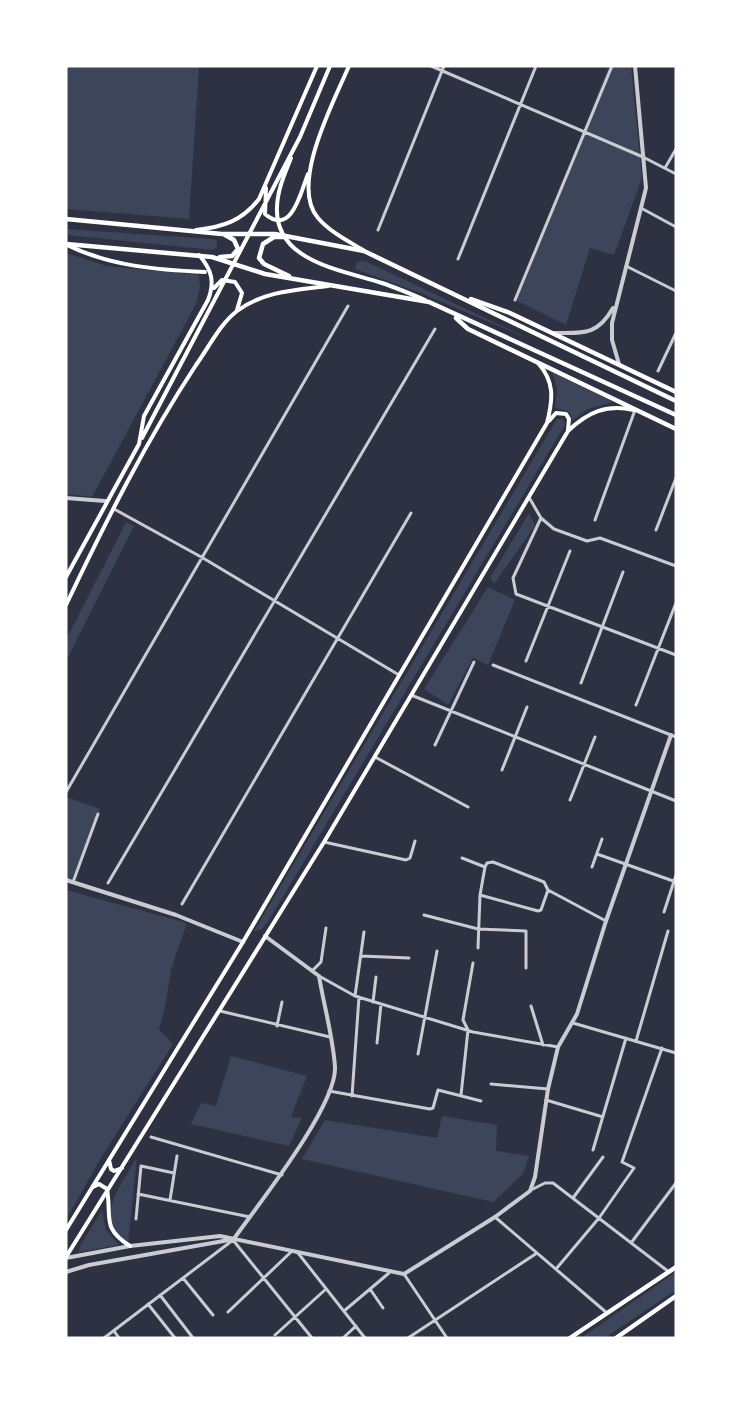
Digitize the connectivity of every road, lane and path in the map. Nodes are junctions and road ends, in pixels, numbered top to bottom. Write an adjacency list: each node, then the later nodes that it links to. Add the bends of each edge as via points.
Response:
1 (318, 66): 18 (main road)
2 (330, 66): 12 (main road)
3 (349, 66): 15 (main road)
4 (431, 66): 9 (street)
5 (444, 66): 9 (street)
6 (536, 66): 10 (street)
7 (612, 66): 11 (street)
8 (635, 66): 14 (street)
9 (442, 71): 10 (street); 22 (street)
10 (521, 104): 11 (street); 30 (street)
11 (585, 132): 14 (street); 38 (street)
12 (300, 137): 39 (main road, via 277,199 282,230 290,243 316,263); 57 (main road)
13 (676, 149): 16 (street)
14 (643, 157): 16 (street); 19 (street, via 646,188)
15 (311, 165): 18 (main road, via 288,218 274,220 265,214); 27 (main road, via 307,192 317,217)
16 (665, 169): 17 (street)
17 (676, 174)
18 (268, 182): 23 (main road, via 251,209 233,222)
19 (640, 208): 21 (street); 31 (street)
20 (66, 219): 23 (main road)
21 (676, 227)
22 (378, 230)
23 (190, 231): 24 (main road)
24 (222, 234): 25 (main road); 29 (main road, via 234,240 238,249 232,256)
25 (310, 238): 27 (main road); 33 (main road, via 274,237 259,251 264,264)
26 (66, 244): 28 (main road); 32 (main road, via 115,263)
27 (364, 251): 36 (main road)
28 (199, 255): 29 (main road); 37 (main road, via 212,275)
29 (212, 257): 33 (main road)
30 (458, 259)
31 (625, 265): 35 (street); 40 (street)
32 (205, 272)
33 (296, 279): 34 (main road)
34 (337, 285): 39 (main road); 42 (main road, via 276,292)
35 (676, 291)
36 (458, 295): 45 (main road); 51 (main road)
37 (209, 297): 42 (main road, via 222,280 235,282 242,293); 57 (main road, via 144,416)
38 (515, 300)
39 (429, 302): 43 (main road)
40 (615, 305): 45 (street, via 595,330); 48 (street, via 612,340)
41 (348, 306): 68 (street)
42 (237, 311): 62 (main road, via 172,402)
43 (451, 314): 47 (main road, via 468,329); 53 (main road)
44 (435, 329): 72 (street)
45 (553, 333): 48 (main road)
46 (676, 333): 49 (street)
47 (537, 362): 52 (main road); 54 (main road, via 552,387)
48 (619, 365): 50 (main road)
49 (658, 371)
50 (676, 392)
51 (676, 401)
52 (635, 411): 55 (main road); 56 (main road, via 604,408 589,414); 65 (street)
53 (676, 416)
54 (547, 423): 56 (main road, via 556,413 566,414); 83 (main road)
55 (676, 429)
56 (568, 431): 60 (main road)
57 (139, 444): 61 (main road)
58 (676, 478): 66 (street)
59 (66, 498): 61 (street)
60 (530, 499): 64 (street); 85 (main road)
61 (105, 501): 71 (main road)
62 (114, 509): 68 (street); 74 (main road)
63 (411, 513): 77 (street)
64 (541, 518): 69 (street, via 554,529 584,540 600,538); 75 (street, via 512,581 516,594)
65 (595, 520)
66 (656, 530)
67 (570, 551): 75 (street)
68 (203, 558): 72 (street); 96 (street)
69 (676, 566)
70 (623, 572): 76 (street)
71 (66, 577)
72 (275, 601): 77 (street); 114 (street)
73 (676, 603): 78 (street)
74 (66, 605)
75 (547, 607): 76 (street); 80 (street)
76 (602, 626): 78 (street); 84 (street)
77 (337, 638): 83 (street); 117 (street)
78 (658, 648): 79 (street); 86 (street)
79 (676, 655)
80 (526, 661)
81 (474, 662): 88 (street)
82 (493, 665): 89 (street)
83 (399, 675): 126 (main road)
84 (581, 683)
85 (411, 695): 88 (street); 93 (main road)
86 (636, 705)
87 (527, 707): 90 (street)
88 (451, 711): 90 (street); 92 (street)
89 (674, 736): 97 (street)
90 (515, 737): 94 (street); 95 (street)
91 (595, 737): 94 (street)
92 (435, 745)
93 (375, 757): 100 (street); 104 (main road)
94 (584, 765): 97 (street); 98 (street)
95 (502, 770)
96 (66, 792)
97 (651, 792): 99 (street); 107 (street)
98 (570, 800)
99 (676, 801)
100 (468, 807)
101 (98, 814): 112 (street)
102 (602, 839): 105 (street)
103 (415, 841): 104 (street, via 406,860)
104 (324, 842): 125 (main road)
105 (597, 854): 107 (street); 109 (street)
106 (462, 858): 108 (street)
107 (626, 864): 113 (street); 120 (street)
108 (485, 867): 115 (street, via 493,862 544,882); 116 (street)
109 (592, 867)
110 (676, 875): 113 (street)
111 (66, 880): 112 (street)
112 (73, 882): 126 (street, via 176,915)
113 (675, 882): 118 (street)
114 (108, 883)
115 (548, 890): 116 (street, via 538,911); 120 (street)
116 (480, 895): 122 (street)
117 (182, 904)
118 (663, 912)
119 (424, 915): 122 (street)
120 (606, 921): 143 (street)
121 (326, 928): 133 (street, via 321,962)
122 (478, 929): 127 (street); 132 (street, via 526,931)
123 (668, 931): 148 (street)
124 (364, 932): 129 (street)
125 (265, 936): 133 (street); 141 (main road)
126 (243, 942): 167 (main road)
127 (478, 948)
128 (437, 951): 142 (street)
129 (361, 956): 130 (street); 136 (street)
130 (409, 958)
131 (473, 963): 145 (street, via 463,1020)
132 (526, 968)
133 (312, 971): 134 (street)
134 (319, 976): 136 (street); 146 (street)
135 (376, 977): 138 (street)
136 (357, 996): 138 (street); 159 (street)
137 (282, 1002): 144 (street)
138 (373, 1002): 139 (street)
139 (381, 1004): 142 (street); 149 (street)
140 (531, 1006): 150 (street)
141 (218, 1010): 144 (street); 168 (main road)
142 (426, 1016): 145 (street); 154 (street)
143 (573, 1023): 147 (street); 151 (street)
144 (277, 1026): 146 (street)
145 (468, 1030): 150 (street); 158 (street)
146 (330, 1037): 157 (street, via 335,1067)
147 (626, 1038): 148 (street); 162 (street)
148 (636, 1041): 152 (street)
149 (377, 1043)
150 (543, 1045): 151 (street)
151 (558, 1047): 156 (street)
152 (662, 1048): 153 (street); 180 (street, via 622,1162 634,1168)
153 (676, 1053)
154 (418, 1054)
155 (491, 1084): 156 (street)
156 (548, 1089): 160 (street)
157 (329, 1091): 159 (street); 170 (street)
158 (461, 1095): 159 (street, via 438,1090 433,1108 429,1109); 161 (street)
159 (352, 1096)
160 (546, 1100): 162 (street); 173 (street)
161 (481, 1101)
162 (603, 1116): 164 (street)
163 (151, 1137): 170 (street)
164 (593, 1150)
165 (177, 1155): 169 (street)
166 (603, 1157): 176 (street)
167 (110, 1159): 168 (main road, via 111,1169); 172 (main road)
168 (123, 1167): 174 (main road)
169 (174, 1173): 175 (street, via 141,1166); 177 (street)
170 (282, 1175): 178 (street)
171 (676, 1183): 184 (street)
172 (93, 1187): 174 (main road, via 104,1185); 182 (main road)
173 (530, 1191): 176 (street, via 550,1182); 179 (street)
174 (108, 1194): 185 (main road, via 106,1213 112,1231); 189 (main road)
175 (138, 1194): 177 (street); 181 (street)
176 (573, 1198): 180 (street)
177 (170, 1200): 178 (street)
178 (250, 1217): 183 (street)
179 (495, 1217): 188 (street); 195 (street)
180 (599, 1218): 184 (street); 191 (street)
181 (136, 1219)
182 (66, 1230)
183 (233, 1240): 185 (street, via 220,1236); 186 (street); 192 (street); 196 (street); 197 (street)
184 (631, 1243): 193 (street)
185 (130, 1246): 189 (street)
186 (291, 1252): 187 (street); 197 (street)
187 (298, 1253): 194 (street); 198 (street)
188 (537, 1253): 191 (street); 209 (street)
189 (66, 1257)
190 (676, 1267): 193 (main road)
191 (555, 1269): 206 (street)
192 (66, 1272)
193 (669, 1272): 206 (main road)
194 (389, 1273): 195 (street); 199 (street)
195 (404, 1274): 209 (street)
196 (183, 1278): 200 (street); 207 (street)
197 (264, 1278): 205 (street); 208 (street)
198 (326, 1289): 204 (street); 208 (street)
199 (370, 1289): 203 (street); 204 (street)
200 (160, 1295): 202 (street); 216 (street)
201 (676, 1296): 223 (main road)
202 (148, 1304): 211 (street); 215 (street)
203 (383, 1308)
204 (344, 1311): 210 (street)
205 (228, 1312)
206 (607, 1313): 222 (main road)
207 (213, 1315)
208 (295, 1316): 212 (street); 217 (street)
209 (434, 1319): 220 (street); 221 (street)
210 (356, 1326): 218 (street); 219 (street)
211 (114, 1331): 213 (street); 214 (street)
212 (275, 1335)
213 (104, 1338)
214 (119, 1338)
215 (175, 1338)
216 (193, 1338)
217 (312, 1338)
218 (343, 1338)
219 (365, 1338)
220 (408, 1338)
221 (447, 1338)
222 (570, 1338)
223 (616, 1338)

